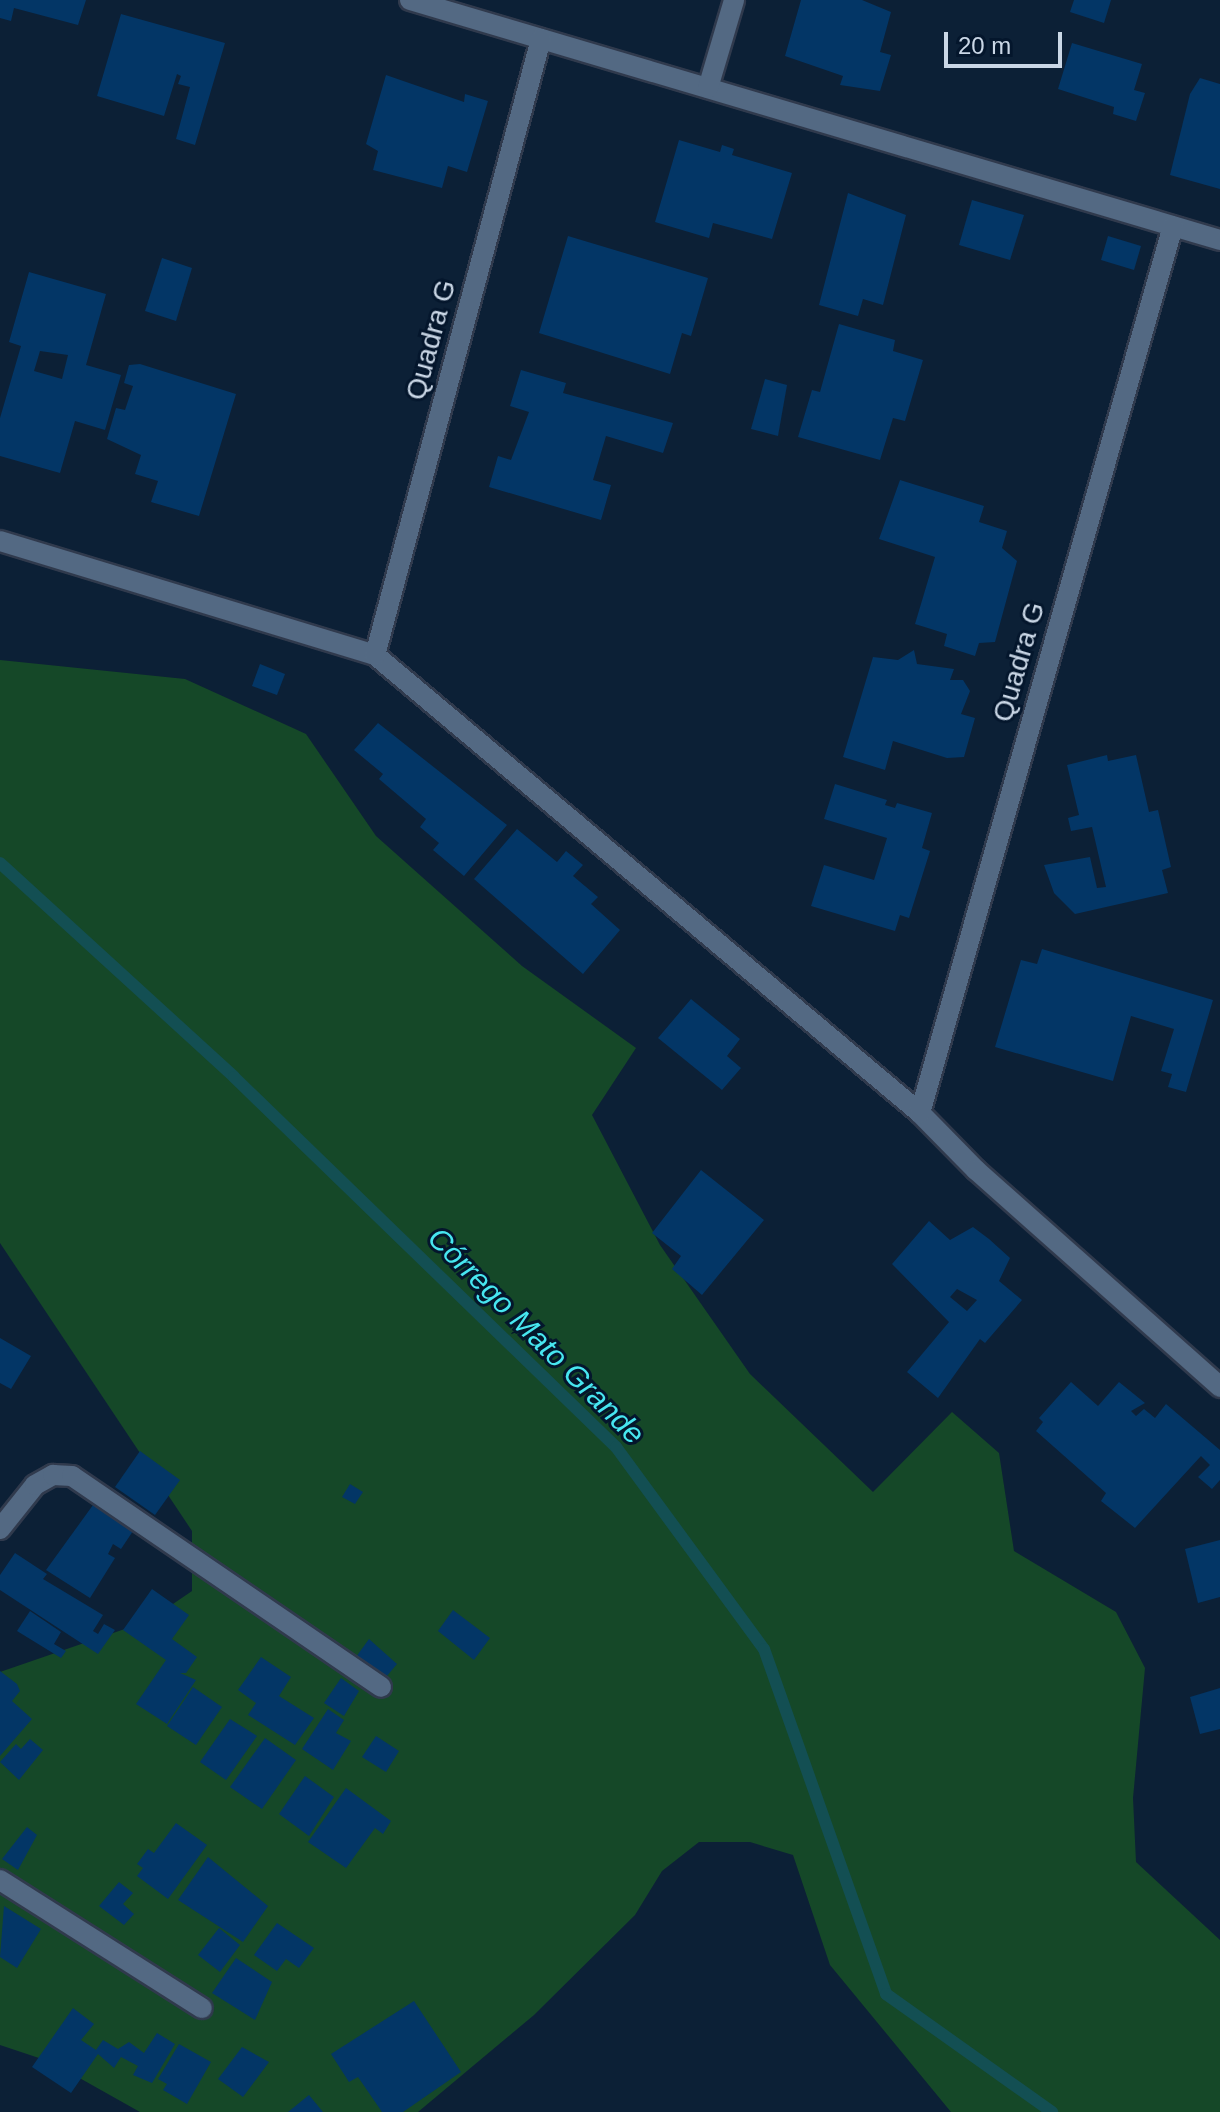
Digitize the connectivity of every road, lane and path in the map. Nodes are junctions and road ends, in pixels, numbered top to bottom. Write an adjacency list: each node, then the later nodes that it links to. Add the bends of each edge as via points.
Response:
1 (410, 0): 3 (street)
2 (734, 0): 4 (street)
3 (541, 39): 4 (street); 8 (street, Quadra G)
4 (708, 88): 5 (street)
5 (1173, 226): 6 (street); 9 (street, Quadra G)
6 (1220, 240)
7 (0, 541): 8 (street)
8 (375, 655): 9 (street)
9 (920, 1113): 10 (street, via 976,1170)
10 (1220, 1387)
11 (0, 1529): 12 (street, via 35,1485 53,1475 72,1476)
12 (381, 1687)
13 (0, 1880): 14 (street)
14 (202, 2008)

